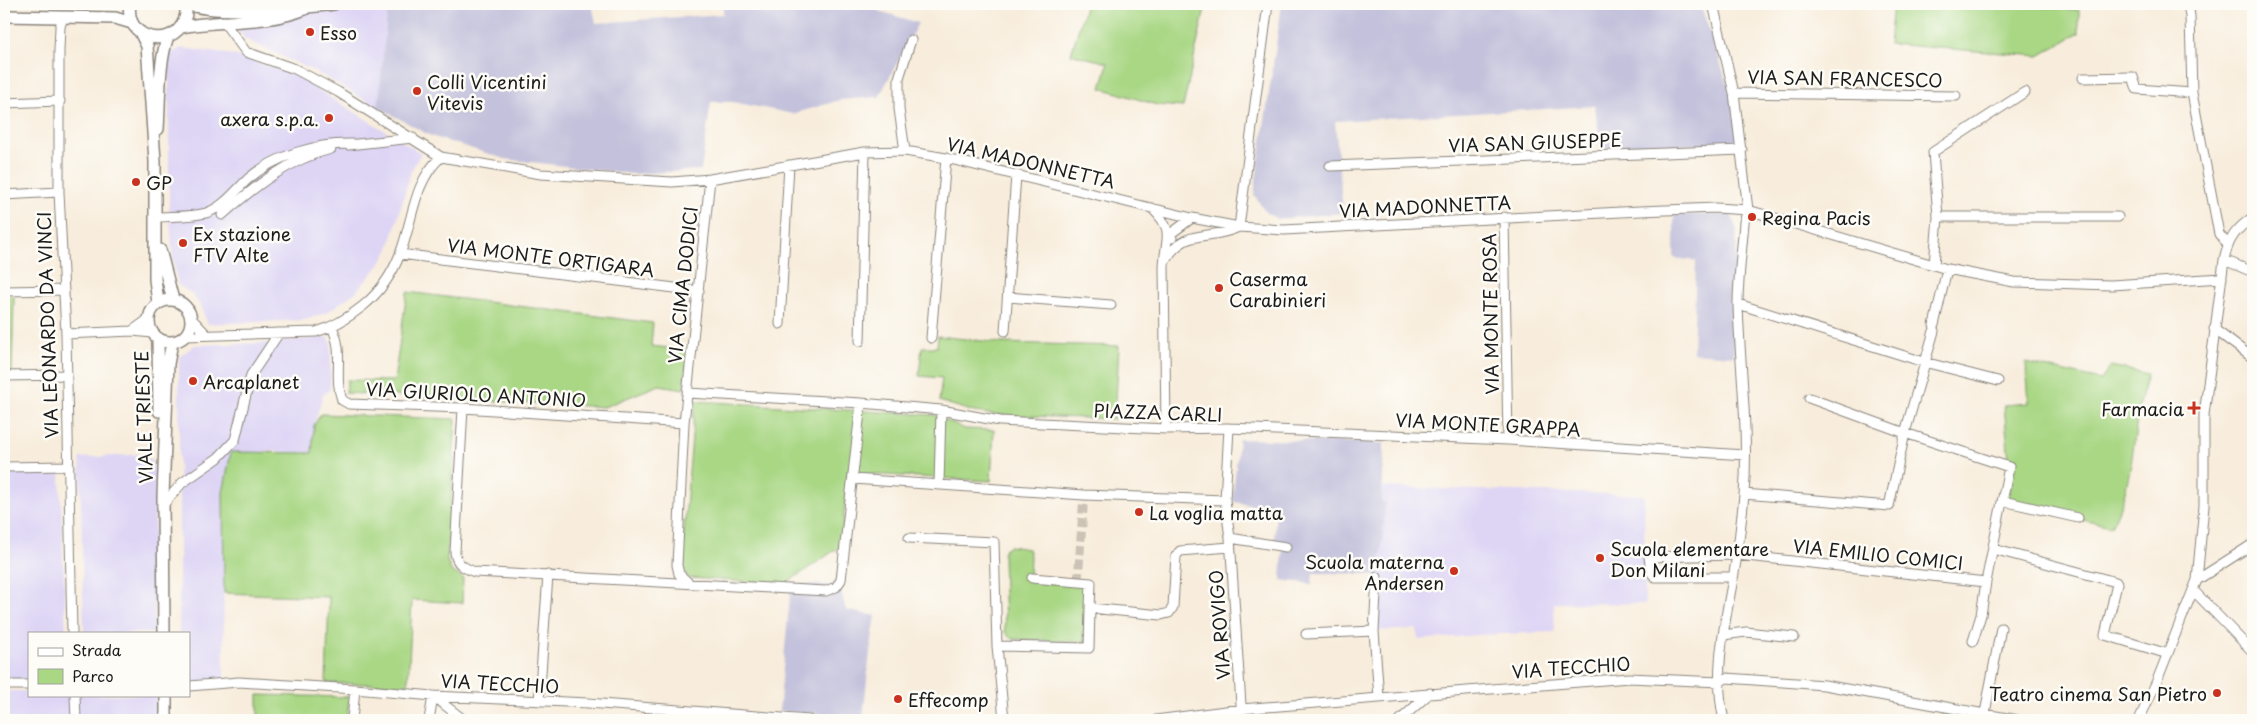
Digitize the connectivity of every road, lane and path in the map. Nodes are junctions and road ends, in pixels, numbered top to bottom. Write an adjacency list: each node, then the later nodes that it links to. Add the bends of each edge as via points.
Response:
1 (129, 4): 9 (main road, via 112,12); 13 (main road)
2 (187, 4): 7 (main road, via 206,9); 12 (main road, via 186,16)
3 (334, 4): 7 (main road)
4 (1268, 4): 46 (street)
5 (1714, 4): 19 (street)
6 (2188, 4): 18 (street)
7 (311, 7): 11 (main road, via 286,17)
8 (4, 16): 9 (main road)
9 (48, 17): 10 (main road)
10 (63, 17): 13 (main road, via 116,18); 21 (street, VIA LEONARDO DA VINCI, via 59,50)
11 (223, 21): 12 (main road); 23 (street, VIA MADONNETTA, via 246,52 294,69)
12 (180, 27): 14 (main road)
13 (136, 28): 14 (main road, via 154,38); 30 (main road, via 147,46)
14 (168, 36): 30 (main road, via 162,56)
15 (911, 40): 26 (street, via 898,78)
16 (2083, 78): 18 (street, via 2133,77 2136,89)
17 (2025, 92): 42 (street, via 1933,152)
18 (2192, 92): 50 (street, via 2219,234)
19 (1734, 93): 20 (street, VIA SAN FRANCESCO); 25 (street)
20 (1956, 96)
21 (60, 101): 22 (street); 35 (street, VIA LEONARDO DA VINCI)
22 (4, 103)
23 (413, 138): 24 (street); 28 (street, VIA MADONNETTA)
24 (352, 144): 39 (street, via 316,153 279,172 254,187); 40 (street, via 329,144 277,161 250,178 208,213)
25 (1742, 150): 32 (street, VIA SAN GIUSEPPE); 38 (street)
26 (905, 151): 27 (street, VIA MADONNETTA); 29 (street, VIA MADONNETTA)
27 (865, 152): 31 (street, VIA MADONNETTA); 79 (street)
28 (441, 157): 34 (street, VIA MADONNETTA, via 542,174 597,179 672,182); 51 (street, via 429,168 415,201)
29 (946, 158): 33 (street, VIA MADONNETTA); 78 (street)
30 (155, 161): 40 (main road)
31 (790, 165): 34 (street, VIA MADONNETTA); 68 (street)
32 (1330, 166)
33 (1016, 175): 37 (street, VIA MADONNETTA); 61 (street)
34 (710, 179): 59 (street, VIA CIMA DODICI)
35 (59, 192): 36 (street); 58 (street, VIA LEONARDO DA VINCI)
36 (4, 195)
37 (1151, 208): 45 (street, VIA MADONNETTA); 48 (street, via 1163,220)
38 (1748, 210): 41 (street, VIA MADONNETTA, via 1716,208); 54 (street, VIA MADONNETTA); 64 (street, via 1744,222)
39 (222, 214)
40 (156, 216): 47 (main road)
41 (1504, 217): 46 (street, VIA MADONNETTA, via 1284,230); 95 (street, VIA MONTE ROSA)
42 (1938, 217): 43 (street); 54 (street)
43 (2118, 217)
44 (2253, 217): 50 (street, via 2236,230)
45 (1192, 218): 46 (street, VIA MADONNETTA); 48 (street)
46 (1239, 227): 49 (street, via 1225,234 1191,237)
47 (156, 232): 62 (main road); 63 (main road)
48 (1169, 235): 49 (street); 53 (street)
49 (1178, 243): 53 (street)
50 (2227, 244): 52 (street)
51 (400, 254): 59 (street, VIA MONTE ORTIGARA); 69 (street, via 388,280 376,295)
52 (2224, 260): 56 (street); 57 (street)
53 (1165, 261): 93 (street)
54 (1934, 265): 55 (street, VIA MADONNETTA)
55 (1947, 269): 57 (street, VIA MADONNETTA, via 2014,282 2077,285); 82 (street)
56 (2253, 272)
57 (2222, 278): 70 (street)
58 (62, 290): 60 (street); 73 (street, VIA LEONARDO DA VINCI)
59 (699, 291): 86 (street, VIA CIMA DODICI)
60 (4, 292)
61 (1008, 297): 65 (street); 72 (street)
62 (174, 300): 63 (main road); 66 (main road, via 185,306)
63 (158, 303): 67 (main road)
64 (1738, 304): 82 (street); 96 (street)
65 (1111, 305)
66 (191, 318): 75 (street); 77 (main road)
67 (149, 320): 71 (street); 76 (main road, VIALE TRIESTE)
68 (780, 324)
69 (332, 328): 74 (street); 89 (street, VIA GIURIOLO ANTONIO, via 339,343 339,392 342,400 349,404)
70 (2214, 329): 81 (street); 117 (street, via 2204,415 2204,506)
71 (132, 331): 73 (street); 76 (street)
72 (1005, 331)
73 (66, 334): 83 (street, VIA LEONARDO DA VINCI)
74 (279, 334): 75 (street); 103 (street, via 251,375 235,440 218,458)
75 (207, 335): 77 (street)
76 (155, 336): 80 (main road, VIALE TRIESTE); 103 (main road, VIALE TRIESTE)
77 (185, 336): 80 (main road, VIALE TRIESTE)
78 (931, 338)
79 (860, 341)
80 (172, 342): 103 (main road, VIALE TRIESTE, via 168,364)
81 (2253, 358)
82 (1924, 362): 85 (street); 94 (street)
83 (67, 375): 84 (street); 97 (street, VIA LEONARDO DA VINCI)
84 (4, 376)
85 (1998, 382)
86 (688, 394): 88 (street, PIAZZA CARLI); 91 (street, VIA CIMA DODICI)
87 (1809, 398): 94 (street)
88 (861, 403): 90 (street, PIAZZA CARLI); 99 (street)
89 (463, 408): 91 (street, VIA GIURIOLO ANTONIO); 113 (street, via 455,552 458,563 475,572)
90 (942, 410): 93 (street, PIAZZA CARLI, via 1000,421); 100 (street)
91 (684, 423): 112 (street, VIA CIMA DODICI)
92 (1229, 428): 93 (street, PIAZZA CARLI); 95 (street, VIA MONTE GRAPPA); 102 (street, PIAZZA CARLI)
93 (1166, 429)
94 (1905, 433): 101 (street, via 1889,506); 104 (street, VIA EMILIO COMICI, via 2009,467)
95 (1508, 440): 96 (street, VIA MONTE GRAPPA)
96 (1746, 455): 101 (street)
97 (68, 466): 98 (street); 125 (street, VIA LEONARDO DA VINCI)
98 (4, 467)
99 (853, 479): 100 (street); 120 (street, via 841,580 836,587 826,591)
100 (939, 484): 102 (street)
101 (1744, 494): 111 (street)
102 (1225, 500): 107 (street, VIA ROVIGO)
103 (162, 501): 126 (main road, VIALE TRIESTE)
104 (2003, 501): 105 (street); 110 (street, VIA EMILIO COMICI)
105 (2078, 518)
106 (909, 538): 131 (street, via 994,542)
107 (1230, 542): 109 (street); 122 (street, via 1180,551 1176,556 1170,613 1161,615); 145 (street, VIA ROVIGO)
108 (2253, 544): 117 (street)
109 (1286, 547)
110 (1993, 549): 118 (street, VIA EMILIO COMICI); 133 (street, via 2116,582 2105,635)
111 (1737, 555): 115 (street); 115 (street, VIA EMILIO COMICI, via 1649,557 1655,577); 118 (street, VIA EMILIO COMICI)
112 (677, 565): 119 (street, via 673,575); 120 (street, via 682,579)
113 (548, 575): 119 (street); 144 (street)
114 (1377, 577): 124 (street)
115 (1733, 577): 128 (street)
116 (1032, 578): 122 (street, via 1091,583)
117 (2197, 580): 121 (street)
118 (1986, 582): 130 (street, VIA EMILIO COMICI)
119 (660, 583): 120 (street)
120 (692, 585)
121 (2193, 590): 132 (street); 133 (street)
122 (1090, 608): 131 (street, via 1089,648)
123 (2001, 628): 146 (street)
124 (1374, 631): 127 (street); 143 (street)
125 (72, 632)
126 (164, 632)
127 (1306, 634)
128 (1723, 635): 129 (street, via 1746,632); 134 (street)
129 (1794, 637)
130 (1973, 640)
131 (997, 646): 154 (street)
132 (2253, 652)
133 (2168, 654): 160 (street)
134 (1720, 682): 139 (street, VIA TECCHIO, via 1629,678); 146 (street, VIA TECCHIO, via 1726,678 1801,682); 158 (street)
135 (4, 685): 136 (street)
136 (28, 685)
137 (190, 686): 138 (street, VIA TECCHIO, via 239,682)
138 (354, 689): 142 (street, VIA TECCHIO); 150 (street)
139 (1430, 693): 143 (street, VIA TECCHIO); 157 (street)
140 (75, 696): 148 (street)
141 (166, 696): 149 (main road)
142 (433, 696): 144 (street, VIA TECCHIO); 151 (street); 152 (street)
143 (1378, 698): 145 (street, VIA TECCHIO)
144 (539, 701): 153 (street, VIA TECCHIO)
145 (1241, 709): 155 (street, VIA TECCHIO); 156 (street, VIA ROVIGO)
146 (1985, 713): 147 (street, VIA TECCHIO)
147 (2008, 719): 159 (street, VIA TECCHIO)
148 (76, 720)
149 (166, 720)
150 (352, 720)
151 (429, 720)
152 (464, 720)
153 (809, 720)
154 (1004, 720)
155 (1156, 720)
156 (1242, 720)
157 (1400, 720)
158 (1724, 720)
159 (2018, 720)
160 (2138, 720)

